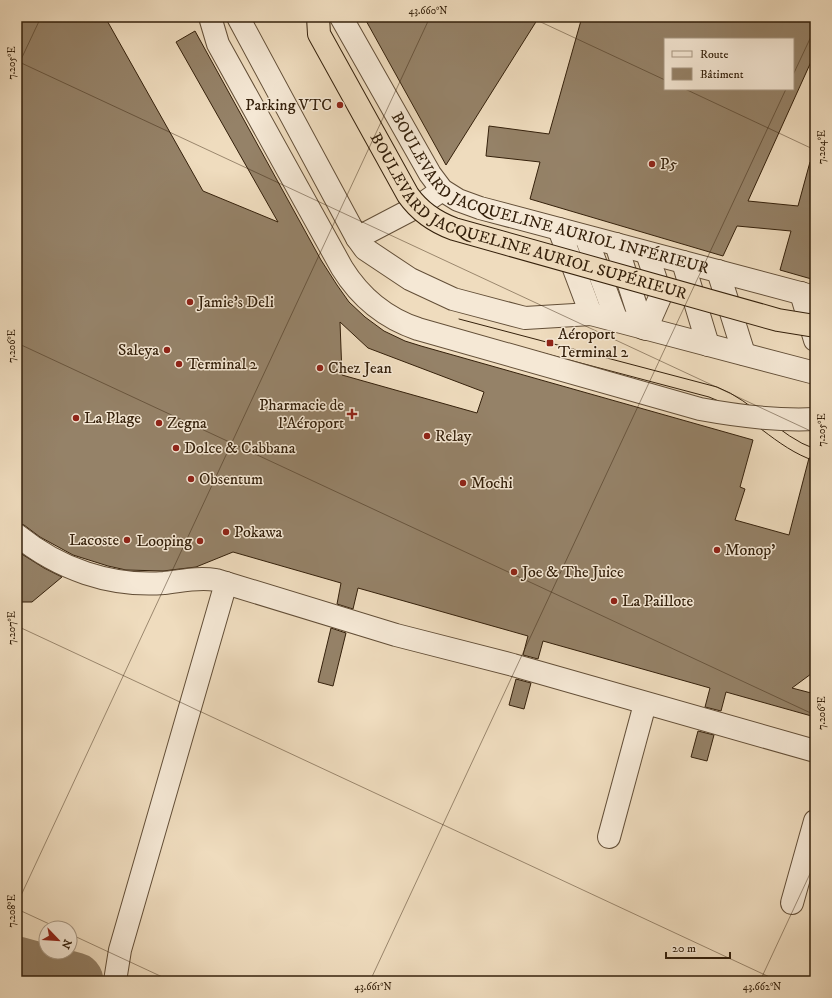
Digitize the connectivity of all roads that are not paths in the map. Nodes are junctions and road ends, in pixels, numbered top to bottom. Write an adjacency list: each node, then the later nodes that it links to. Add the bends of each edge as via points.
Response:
1 (210, 17): 22 (lane, bridge, via 218,44 346,273 368,301 380,311 418,329 700,409 752,418)
2 (238, 17): 8 (lane)
3 (318, 17): 16 (main road, BOULEVARD JACQUELINE AURIOL SUPÉRIEUR, bridge, via 319,34 408,195 421,211 434,220 454,229 730,307 778,320)
4 (341, 17): 5 (lane, BOULEVARD JACQUELINE AURIOL INFÉRIEUR, via 430,174)
5 (442, 190): 6 (lane, BOULEVARD JACQUELINE AURIOL INFÉRIEUR, via 458,200 480,208); 8 (lane, via 422,204)
6 (558, 229): 7 (lane, BOULEVARD JACQUELINE AURIOL INFÉRIEUR); 14 (lane)
7 (586, 236): 9 (lane, BOULEVARD JACQUELINE AURIOL INFÉRIEUR); 15 (lane)
8 (357, 238): 14 (lane, via 365,249 410,279 453,299 525,318)
9 (616, 244): 10 (lane, BOULEVARD JACQUELINE AURIOL INFÉRIEUR); 17 (lane)
10 (647, 252): 11 (lane, BOULEVARD JACQUELINE AURIOL INFÉRIEUR); 17 (lane, via 661,295)
11 (683, 262): 12 (lane, BOULEVARD JACQUELINE AURIOL INFÉRIEUR); 19 (lane)
12 (718, 271): 13 (lane, BOULEVARD JACQUELINE AURIOL INFÉRIEUR); 20 (lane)
13 (808, 295): 18 (lane)
14 (591, 314): 15 (lane)
15 (618, 321): 17 (lane)
16 (815, 326)
17 (645, 328): 19 (lane)
18 (815, 340)
19 (708, 345): 20 (lane)
20 (744, 354): 21 (lane)
21 (815, 373)
22 (815, 419)
23 (17, 535): 24 (lane, via 44,555 96,577 135,583 164,583 202,578)
24 (226, 583): 25 (lane); 30 (lane, via 120,950)
25 (646, 704): 26 (lane); 28 (lane)
26 (815, 751)
27 (815, 821): 29 (lane)
28 (608, 837)
29 (792, 903)
30 (115, 981)

